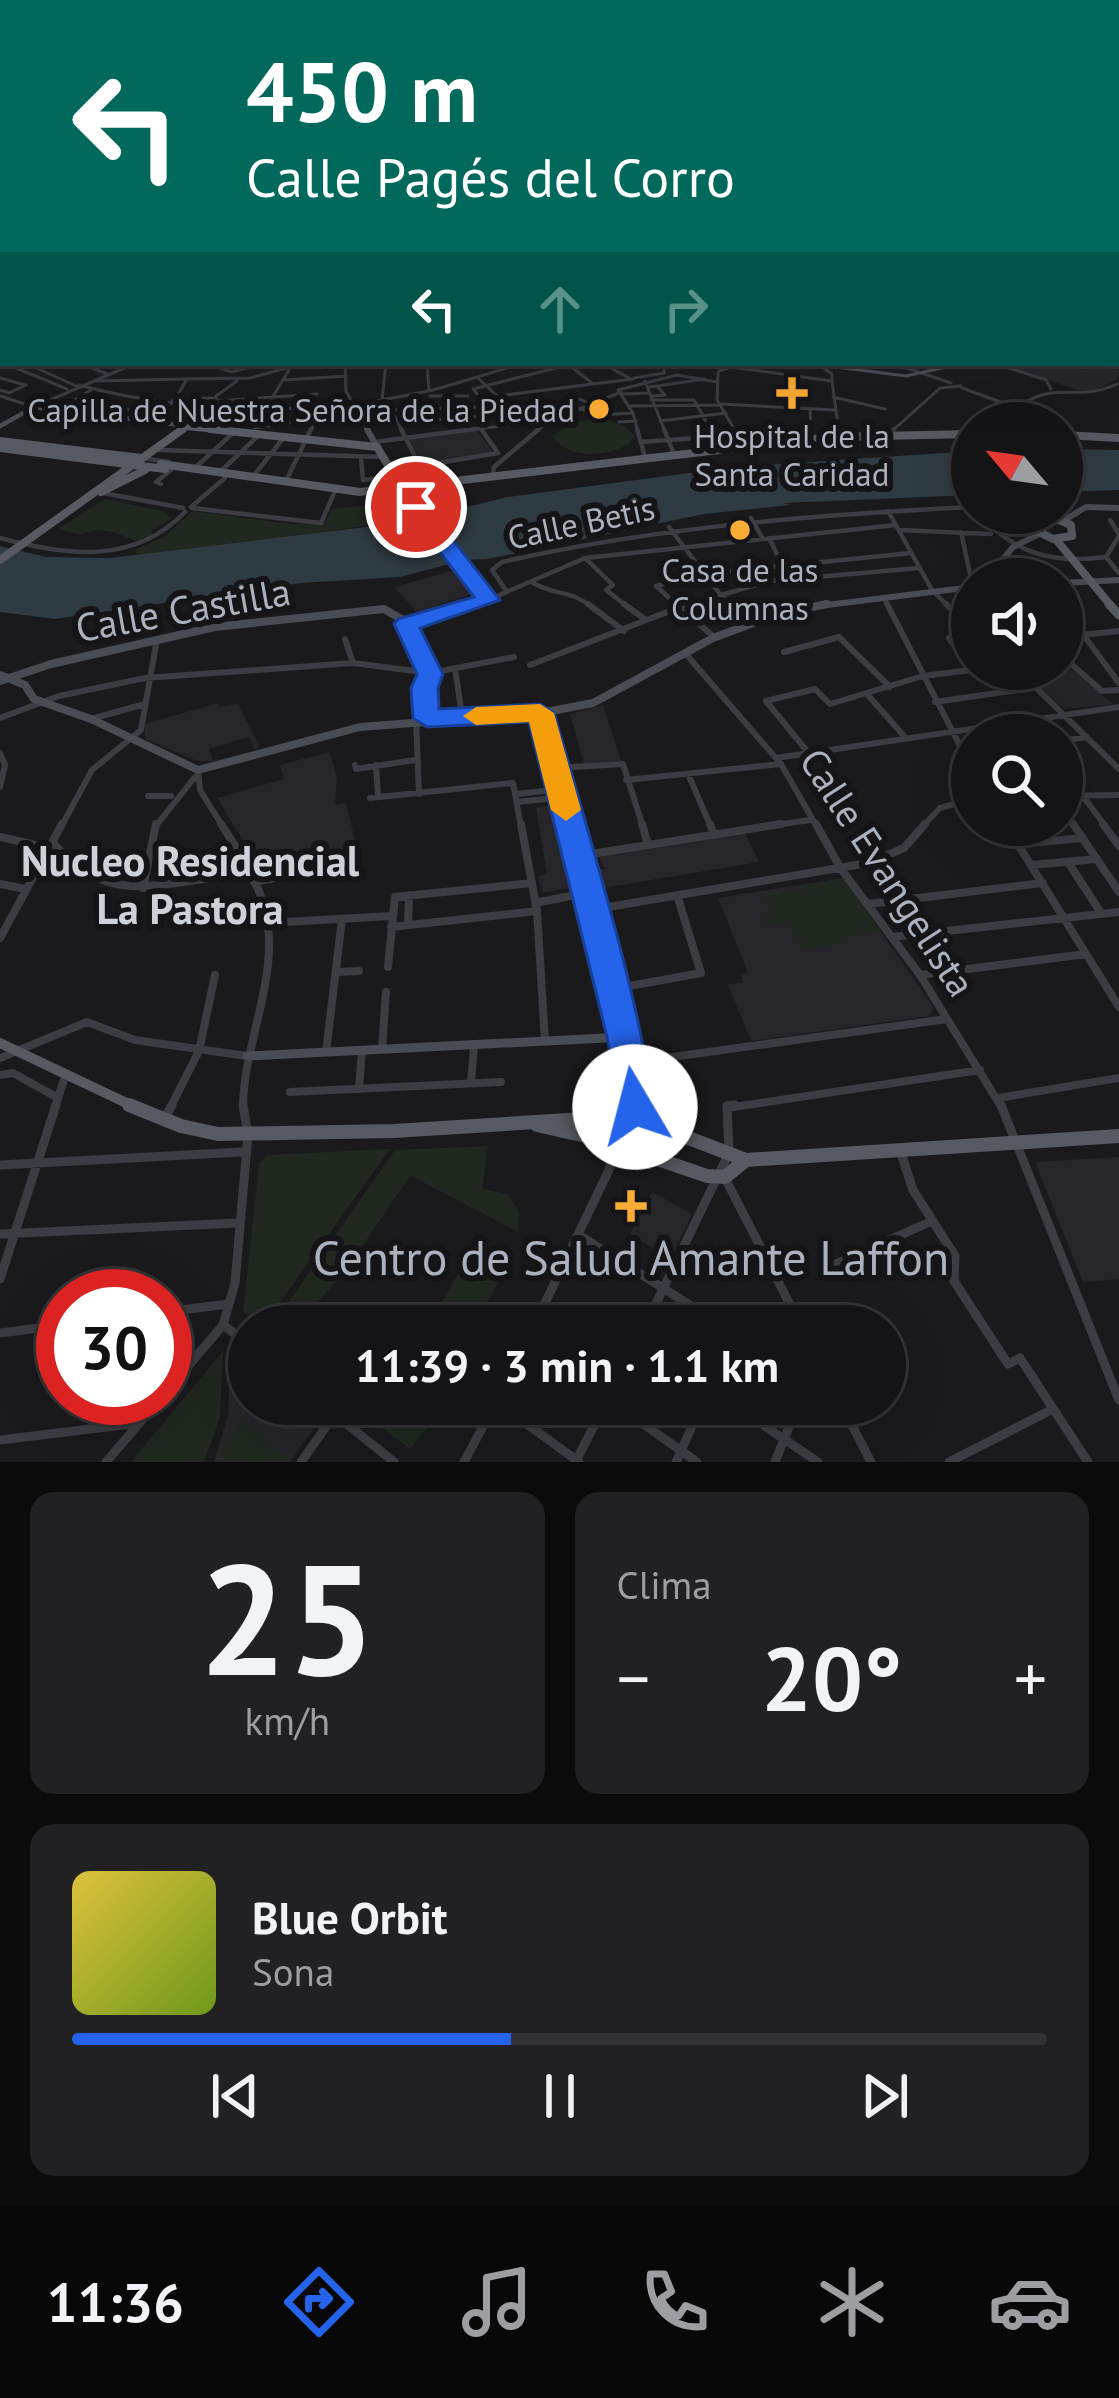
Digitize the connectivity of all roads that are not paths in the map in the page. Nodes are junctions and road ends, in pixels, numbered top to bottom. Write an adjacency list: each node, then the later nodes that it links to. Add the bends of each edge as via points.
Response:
1 (10, 366): 28 (street)
2 (32, 366): 28 (street); 51 (street)
3 (88, 366): 26 (street)
4 (104, 366): 26 (street)
5 (127, 366): 30 (street)
6 (135, 366): 42 (street)
7 (203, 366): 34 (street)
8 (217, 366): 29 (street)
9 (230, 366): 29 (street)
10 (251, 366): 29 (street)
11 (291, 366): 37 (street)
12 (294, 366): 40 (street)
13 (345, 366): 31 (street)
14 (386, 366): 66 (street)
15 (427, 366): 57 (street)
16 (505, 366): 32 (street)
17 (558, 366): 47 (street)
18 (571, 366): 27 (street)
19 (607, 366): 41 (street)
20 (665, 366): 41 (street, via 664,373)
21 (820, 366): 44 (street)
22 (899, 366): 45 (street)
23 (1003, 366): 54 (street)
24 (588, 367): 27 (street)
25 (638, 368): 41 (street)
26 (96, 369): 30 (street)
27 (578, 369): 49 (street)
28 (17, 370): 52 (street)
29 (236, 370)
30 (107, 374): 39 (street)
31 (346, 376): 38 (street); 74 (street)
32 (476, 377): 47 (street); 48 (street)
33 (0, 378): 56 (street, via 26,385)
34 (205, 378): 36 (street); 37 (street)
35 (708, 378): 43 (street); 46 (street); 61 (street)
36 (186, 379): 42 (street); 71 (street)
37 (240, 379): 65 (street)
38 (305, 379): 40 (street); 58 (street)
39 (92, 380): 42 (street); 51 (street)
40 (282, 380): 62 (street)
41 (633, 380): 43 (street); 49 (street); 55 (street)
42 (133, 381)
43 (644, 381): 61 (street)
44 (832, 381): 46 (street, via 737,368 719,372); 63 (street)
45 (946, 381): 68 (street); 101 (street)
46 (717, 382): 72 (street)
47 (486, 383): 49 (street, via 497,396); 60 (street, via 473,389)
48 (455, 384): 57 (street); 57 (street, via 468,396)
49 (593, 384)
50 (1118, 384): 54 (street, via 1095,394)
51 (77, 385): 52 (street); 53 (street)
52 (67, 389): 73 (street)
53 (92, 389): 71 (street); 79 (street)
54 (1051, 389): 69 (street)
55 (620, 392): 61 (street); 70 (street); 76 (street)
56 (3, 393): 73 (street)
57 (430, 393): 66 (street)
58 (304, 394): 59 (street); 62 (street)
59 (317, 394)
60 (477, 394)
61 (652, 394): 67 (street); 76 (street); 94 (street)
62 (272, 397): 65 (street); 83 (street)
63 (833, 397): 78 (street); 81 (street)
64 (193, 398): 65 (street)
65 (215, 400): 82 (street)
66 (382, 400): 74 (street)
67 (694, 402): 72 (street); 88 (street)
68 (1004, 402)
69 (1026, 402)
70 (589, 404): 75 (street); 84 (street)
71 (166, 405): 82 (street); 90 (street)
72 (721, 405): 77 (street); 86 (street)
73 (34, 407): 79 (main road); 89 (main road)
74 (356, 408): 80 (street); 83 (street); 91 (street); 120 (main road)
75 (537, 408): 80 (street); 92 (street); 95 (street)
76 (631, 409): 84 (street); 93 (street)
77 (810, 409): 81 (street); 116 (street)
78 (885, 409)
79 (58, 410): 90 (main road)
80 (392, 410): 97 (street)
81 (834, 410): 110 (street)
82 (218, 411): 83 (street)
83 (263, 412): 104 (street)
84 (578, 412): 95 (street)
85 (425, 413): 92 (street)
86 (726, 413): 88 (street); 106 (street)
87 (0, 415): 89 (main road)
88 (702, 416): 94 (street); 112 (street)
89 (13, 418): 98 (main road)
90 (151, 418): 99 (main road)
91 (317, 418): 104 (street); 115 (street)
92 (446, 418): 97 (street); 102 (street)
93 (636, 421): 96 (street); 118 (street)
94 (661, 421): 117 (street)
95 (548, 422): 100 (street); 127 (street)
96 (619, 422)
97 (397, 423): 114 (street)
98 (0, 426)
99 (190, 426): 103 (main road); 132 (main road)
100 (479, 427): 102 (street); 127 (street)
101 (899, 427): 107 (street); 108 (street)
102 (453, 430): 114 (street)
103 (234, 431): 104 (main road); 122 (street)
104 (254, 432): 109 (main road); 123 (street)
105 (951, 434): 108 (main road)
106 (738, 435): 112 (street); 121 (street)
107 (888, 435): 108 (main road); 110 (main road)
108 (907, 435)
109 (284, 436): 115 (main road); 124 (street)
110 (839, 436): 116 (main road)
111 (1083, 436): 113 (main road)
112 (716, 437): 117 (street)
113 (1119, 437)
114 (404, 438): 120 (street); 127 (street, via 419,466)
115 (307, 439): 120 (main road); 126 (street)
116 (811, 439): 121 (main road)
117 (669, 440): 118 (street); 125 (street)
118 (641, 442): 130 (street)
119 (0, 444): 131 (main road); 131 (main road); 132 (main road)
120 (376, 445): 129 (main road)
121 (745, 447): 125 (main road)
122 (212, 452): 123 (street); 132 (street); 133 (street)
123 (241, 453): 124 (street); 135 (street)
124 (271, 454): 126 (street); 136 (street)
125 (674, 454): 130 (main road)
126 (299, 456): 128 (street); 139 (street)
127 (500, 456): 137 (street)
128 (361, 457): 129 (street); 138 (street, via 363,480)
129 (382, 457): 138 (main road)
130 (645, 458): 137 (main road)
131 (125, 462): 132 (main road); 143 (main road)
132 (148, 462): 133 (street); 134 (main road); 139 (main road); 142 (main road)
133 (196, 466): 135 (street)
134 (170, 470): 135 (main road); 140 (street)
135 (224, 474): 136 (street); 139 (main road); 145 (street)
136 (255, 474): 139 (street)
137 (494, 474): 138 (main road)
138 (398, 481): 141 (main road); 186 (main road)
139 (285, 482): 141 (main road)
140 (161, 484)
141 (335, 491): 145 (street, via 321,523)
142 (100, 493): 143 (main road); 145 (street)
143 (86, 500): 172 (main road)
144 (1119, 508): 146 (main road)
145 (188, 509): 160 (street, via 159,536 111,551 58,551)
146 (1083, 509)
147 (951, 510): 148 (street, Calle Betis)
148 (888, 511): 149 (street, Calle Betis); 153 (street)
149 (840, 513): 150 (street, Calle Betis); 154 (street)
150 (751, 518): 152 (street, Calle Betis); 161 (street)
151 (1110, 520): 159 (street)
152 (669, 527): 163 (street); 183 (street, Calle Betis, via 506,561 492,571)
153 (897, 528): 154 (street); 155 (street); 165 (street)
154 (849, 530): 161 (street)
155 (951, 531)
156 (994, 534): 164 (street)
157 (1039, 534): 162 (main road); 164 (main road)
158 (1072, 534): 162 (main road)
159 (1119, 535): 166 (street)
160 (0, 538)
161 (766, 538): 163 (street); 173 (street)
162 (1068, 542): 170 (main road)
163 (685, 547): 167 (street); 176 (street)
164 (1013, 547): 168 (main road); 169 (street)
165 (911, 554): 173 (street); 174 (street)
166 (1106, 556): 171 (street); 177 (street)
167 (585, 558): 180 (street); 190 (street, via 613,585 605,590)
168 (1003, 558)
169 (1058, 558)
170 (1075, 558)
171 (1083, 559)
172 (0, 560)
173 (783, 566): 176 (street)
174 (919, 568): 182 (street); 184 (street)
175 (1083, 569): 178 (main road)
176 (704, 574): 184 (street); 187 (street, via 656,587)
177 (1119, 576): 178 (main road)
178 (1093, 581): 179 (main road); 189 (main road)
179 (1083, 582)
180 (532, 583): 183 (street); 193 (street, via 572,591)
181 (951, 588): 182 (main road)
182 (932, 590): 185 (main road); 188 (street)
183 (507, 592): 186 (street)
184 (719, 593): 187 (street); 191 (street)
185 (884, 597): 191 (main road); 209 (street)
186 (488, 600): 192 (main road)
187 (678, 608): 190 (street); 197 (street)
188 (951, 609)
189 (1119, 616)
190 (646, 620): 193 (street)
191 (753, 621): 197 (main road)
192 (406, 624): 198 (main road, Calle Castilla, via 380,609); 207 (street)
193 (624, 631): 204 (street)
194 (1119, 631): 195 (street)
195 (1083, 632)
196 (1083, 635): 213 (street)
197 (714, 637): 201 (main road)
198 (157, 639): 210 (street); 211 (main road, Calle Castilla)
199 (345, 639): 203 (street)
200 (784, 652): 212 (street, via 839,637)
201 (685, 653): 221 (main road, via 604,699); 237 (street, Calle Evangelista)
202 (514, 657): 205 (street)
203 (353, 663): 207 (street); 210 (street)
204 (530, 665)
205 (455, 668): 207 (street); 223 (street)
206 (951, 673): 209 (street)
207 (430, 674): 226 (street)
208 (1083, 674): 213 (street, via 1102,691)
209 (923, 676): 212 (street); 218 (street)
210 (152, 677): 217 (street); 219 (street)
211 (3, 678): 217 (main road)
212 (890, 686): 216 (street)
213 (1119, 687)
214 (1017, 690): 218 (street)
215 (1041, 690): 222 (street)
216 (867, 694): 230 (street); 234 (street, via 830,704 815,689 766,701)
217 (42, 702): 224 (street); 225 (main road)
218 (935, 702): 227 (street)
219 (146, 704): 225 (street); 233 (street)
220 (1119, 707): 222 (street)
221 (540, 713): 223 (main road); 240 (street)
222 (1062, 714)
223 (462, 716): 226 (main road)
224 (0, 718)
225 (91, 719): 233 (main road)
226 (421, 719): 236 (street); 242 (main road, via 342,731)
227 (949, 730): 228 (street); 230 (street)
228 (951, 733)
229 (1083, 733): 231 (street)
230 (904, 736): 234 (street)
231 (1087, 737): 232 (street); 241 (street)
232 (1083, 738)
233 (131, 739): 242 (main road); 260 (street, via 92,770)
234 (807, 751): 237 (street)
235 (0, 753): 245 (street)
236 (415, 760): 238 (street); 247 (street)
237 (779, 761): 243 (street); 255 (street, Calle Evangelista)
238 (376, 765): 239 (street); 247 (street, via 374,798)
239 (356, 766)
240 (556, 768): 244 (street, via 623,764); 246 (street)
241 (1119, 769)
242 (197, 773): 251 (street); 267 (street)
243 (688, 774): 244 (street); 256 (street)
244 (626, 780): 259 (street)
245 (0, 787)
246 (562, 793): 253 (street); 263 (street)
247 (418, 794): 253 (street, via 513,783)
248 (1083, 795): 249 (street)
249 (1119, 795)
250 (148, 796): 251 (street)
251 (174, 796): 274 (street, via 152,831)
252 (1083, 796): 262 (street)
253 (517, 798): 271 (street)
254 (951, 805): 268 (street, via 904,848)
255 (810, 820): 256 (street); 268 (street, Calle Evangelista)
256 (714, 835): 259 (street)
257 (0, 836): 260 (street)
258 (1083, 838): 264 (street)
259 (648, 845): 263 (street)
260 (52, 846): 274 (street, via 95,881); 275 (street)
261 (1019, 846): 266 (street)
262 (1119, 846)
263 (578, 856): 277 (street)
264 (1096, 859): 265 (street); 276 (street)
265 (1068, 862): 266 (street); 284 (street)
266 (1030, 865): 273 (street)
267 (247, 869): 270 (street); 274 (street)
268 (842, 869): 279 (street); 280 (street, Calle Evangelista)
269 (296, 874): 270 (street)
270 (254, 882): 289 (street)
271 (532, 883): 278 (street); 281 (street)
272 (0, 884): 275 (street)
273 (1043, 884): 280 (street); 286 (street)
274 (143, 888)
275 (25, 889): 288 (street)
276 (1119, 892)
277 (587, 893): 281 (street); 282 (street)
278 (409, 895): 285 (street, via 394,897); 290 (street)
279 (677, 895): 282 (street); 302 (street, via 700,974)
280 (868, 904): 292 (street, Calle Evangelista)
281 (536, 907): 290 (street); 307 (street)
282 (591, 910): 302 (street)
283 (1119, 912): 284 (street)
284 (1101, 913): 286 (street)
285 (392, 916): 287 (street); 291 (street)
286 (1063, 916): 292 (street); 294 (street)
287 (343, 919): 289 (street); 297 (street)
288 (4, 923): 293 (street)
289 (268, 923): 315 (street)
290 (408, 925): 291 (street)
291 (391, 927): 295 (street)
292 (892, 937): 299 (street, Calle Evangelista)
293 (0, 938)
294 (1085, 954): 299 (street); 301 (street)
295 (388, 967)
296 (359, 971): 297 (street)
297 (337, 972): 313 (street)
298 (214, 975): 312 (street)
299 (920, 975): 305 (street, Calle Evangelista)
300 (1119, 985): 301 (street)
301 (1106, 987): 304 (street)
302 (613, 989): 306 (street)
303 (386, 992): 310 (street)
304 (1119, 1007)
305 (949, 1019): 316 (street); 317 (street, Calle Evangelista)
306 (625, 1037): 307 (main road); 316 (street)
307 (545, 1041): 309 (main road)
308 (0, 1043): 314 (main road)
309 (473, 1046): 310 (main road); 322 (street)
310 (382, 1049): 311 (main road)
311 (362, 1050): 313 (main road); 323 (street)
312 (199, 1052): 314 (street, via 87,1022); 315 (street); 327 (street)
313 (326, 1052): 315 (main road)
314 (7, 1054): 319 (main road)
315 (247, 1056): 331 (street)
316 (629, 1063): 328 (street)
317 (980, 1070): 326 (street, Calle Evangelista); 336 (street, via 731,1104)
318 (0, 1075): 325 (street, via 13,1073)
319 (64, 1076): 325 (street); 327 (main road)
320 (1119, 1078): 326 (street)
321 (501, 1082): 322 (street)
322 (471, 1083): 323 (street)
323 (359, 1088): 324 (street)
324 (290, 1092)
325 (58, 1098): 339 (street)
326 (998, 1098): 333 (street, Calle Evangelista)
327 (164, 1118): 331 (main road)
328 (631, 1118): 329 (main road); 330 (street); 334 (street); 336 (main road)
329 (518, 1124): 330 (main road); 331 (main road)
330 (542, 1126): 334 (main road)
331 (248, 1135): 337 (street)
332 (1119, 1136): 333 (main road)
333 (1017, 1142): 335 (main road); 361 (street, Calle Evangelista)
334 (620, 1145): 341 (main road); 346 (street)
335 (900, 1149): 338 (main road); 342 (street)
336 (722, 1150): 338 (main road); 341 (street)
337 (243, 1151): 339 (street); 343 (street)
338 (746, 1160): 341 (main road)
339 (36, 1163): 340 (street); 345 (street)
340 (0, 1165)
341 (721, 1174): 349 (street); 354 (street)
342 (932, 1221): 347 (street); 362 (street, via 1008,1364 1020,1358)
343 (238, 1223): 345 (street); 350 (street)
344 (0, 1234): 345 (street)
345 (13, 1234): 348 (street)
346 (579, 1235): 349 (street); 351 (street)
347 (831, 1265)
348 (0, 1279)
349 (664, 1290): 352 (street); 353 (street)
350 (229, 1304): 355 (street); 356 (street)
351 (544, 1305)
352 (656, 1305)
353 (687, 1305)
354 (790, 1305)
355 (192, 1309)
356 (223, 1325): 358 (street); 360 (street)
357 (36, 1328): 359 (street)
358 (228, 1329)
359 (0, 1333)
360 (192, 1361)
361 (1119, 1400)
362 (1054, 1409): 387 (street); 388 (street)
363 (124, 1425): 375 (street)
364 (138, 1425): 379 (street)
365 (327, 1425): 380 (street)
366 (349, 1425): 381 (street)
367 (485, 1425): 382 (street)
368 (526, 1425): 378 (street)
369 (595, 1425): 378 (street)
370 (640, 1425): 377 (street)
371 (692, 1425): 377 (street)
372 (763, 1425): 376 (street)
373 (790, 1425): 376 (street)
374 (852, 1425): 386 (street)
375 (0, 1440)
376 (785, 1440): 384 (street); 385 (street)
377 (678, 1456): 383 (street)
378 (577, 1461)
379 (106, 1462)
380 (301, 1462)
381 (394, 1462)
382 (464, 1462)
383 (698, 1462)
384 (775, 1462)
385 (818, 1462)
386 (871, 1462)
387 (949, 1462)
388 (1088, 1462)

